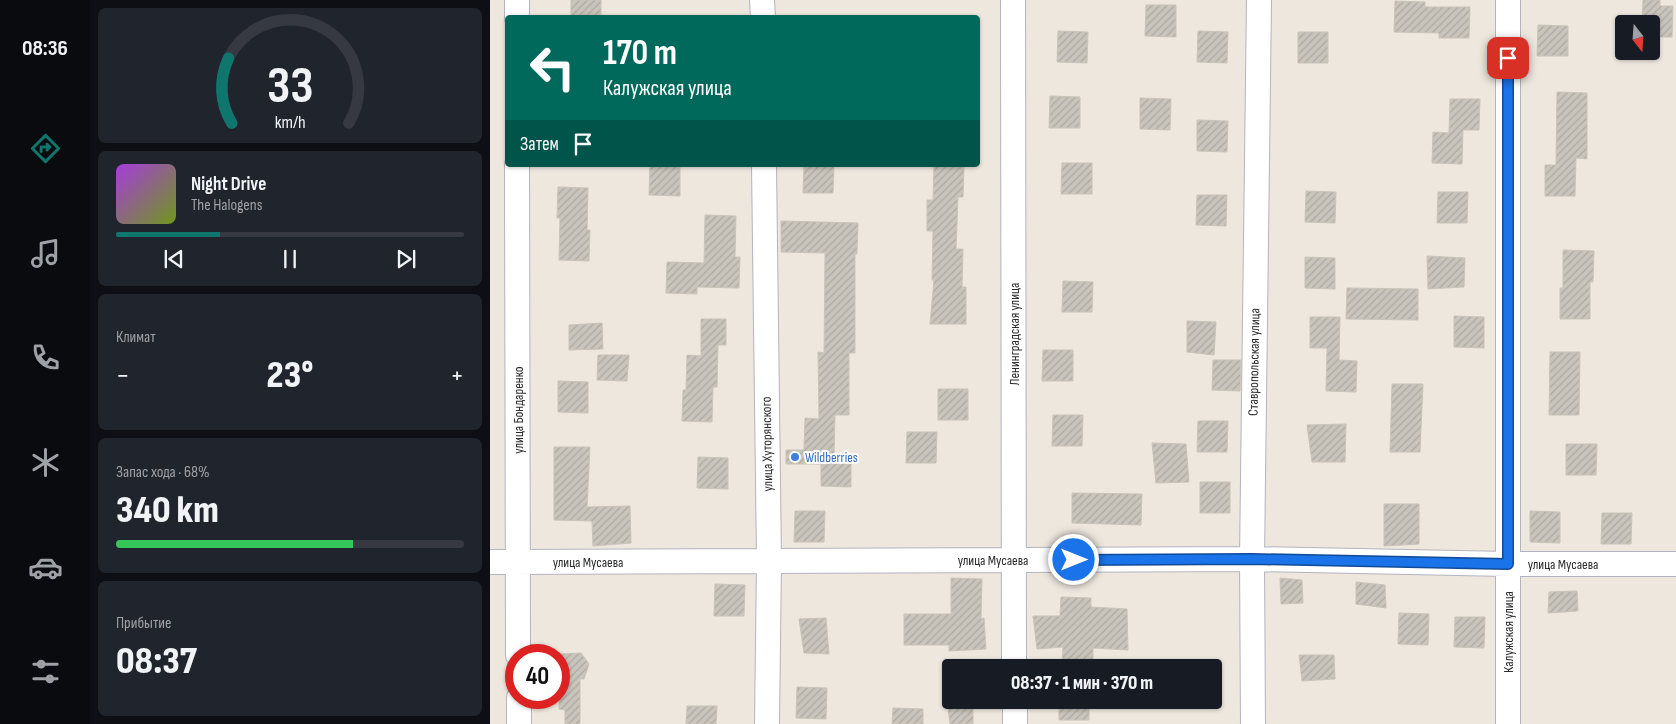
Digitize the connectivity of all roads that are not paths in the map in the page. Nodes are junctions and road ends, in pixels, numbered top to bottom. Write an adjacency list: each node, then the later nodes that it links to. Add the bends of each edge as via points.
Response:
1 (517, 0): 6 (street)
2 (762, 0): 7 (street)
3 (1014, 0): 11 (street, Ленинградская улица)
4 (1260, 0): 10 (street, Ставропольская улица)
5 (1508, 0): 15 (street, Калужская улица)
6 (517, 15)
7 (762, 15)
8 (517, 167): 14 (street, улица Бондаренко)
9 (764, 167): 12 (street, улица Хуторянского)
10 (1252, 559): 11 (street, улица Мусаева); 15 (street, улица Мусаева); 24 (street, Ставропольская улица)
11 (1014, 560): 12 (street, улица Мусаева); 18 (street, Ленинградская улица)
12 (768, 561): 14 (street, улица Мусаева); 22 (street, улица Хуторянского)
13 (490, 562): 14 (street, улица Мусаева)
14 (518, 562): 17 (street, улица Бондаренко)
15 (1508, 564): 16 (street, улица Мусаева); 25 (street, Калужская улица)
16 (1676, 564)
17 (518, 644)
18 (1014, 659)
19 (519, 709): 21 (street)
20 (1014, 709): 23 (street)
21 (519, 724)
22 (767, 724)
23 (1015, 724)
24 (1253, 724)
25 (1508, 724)

